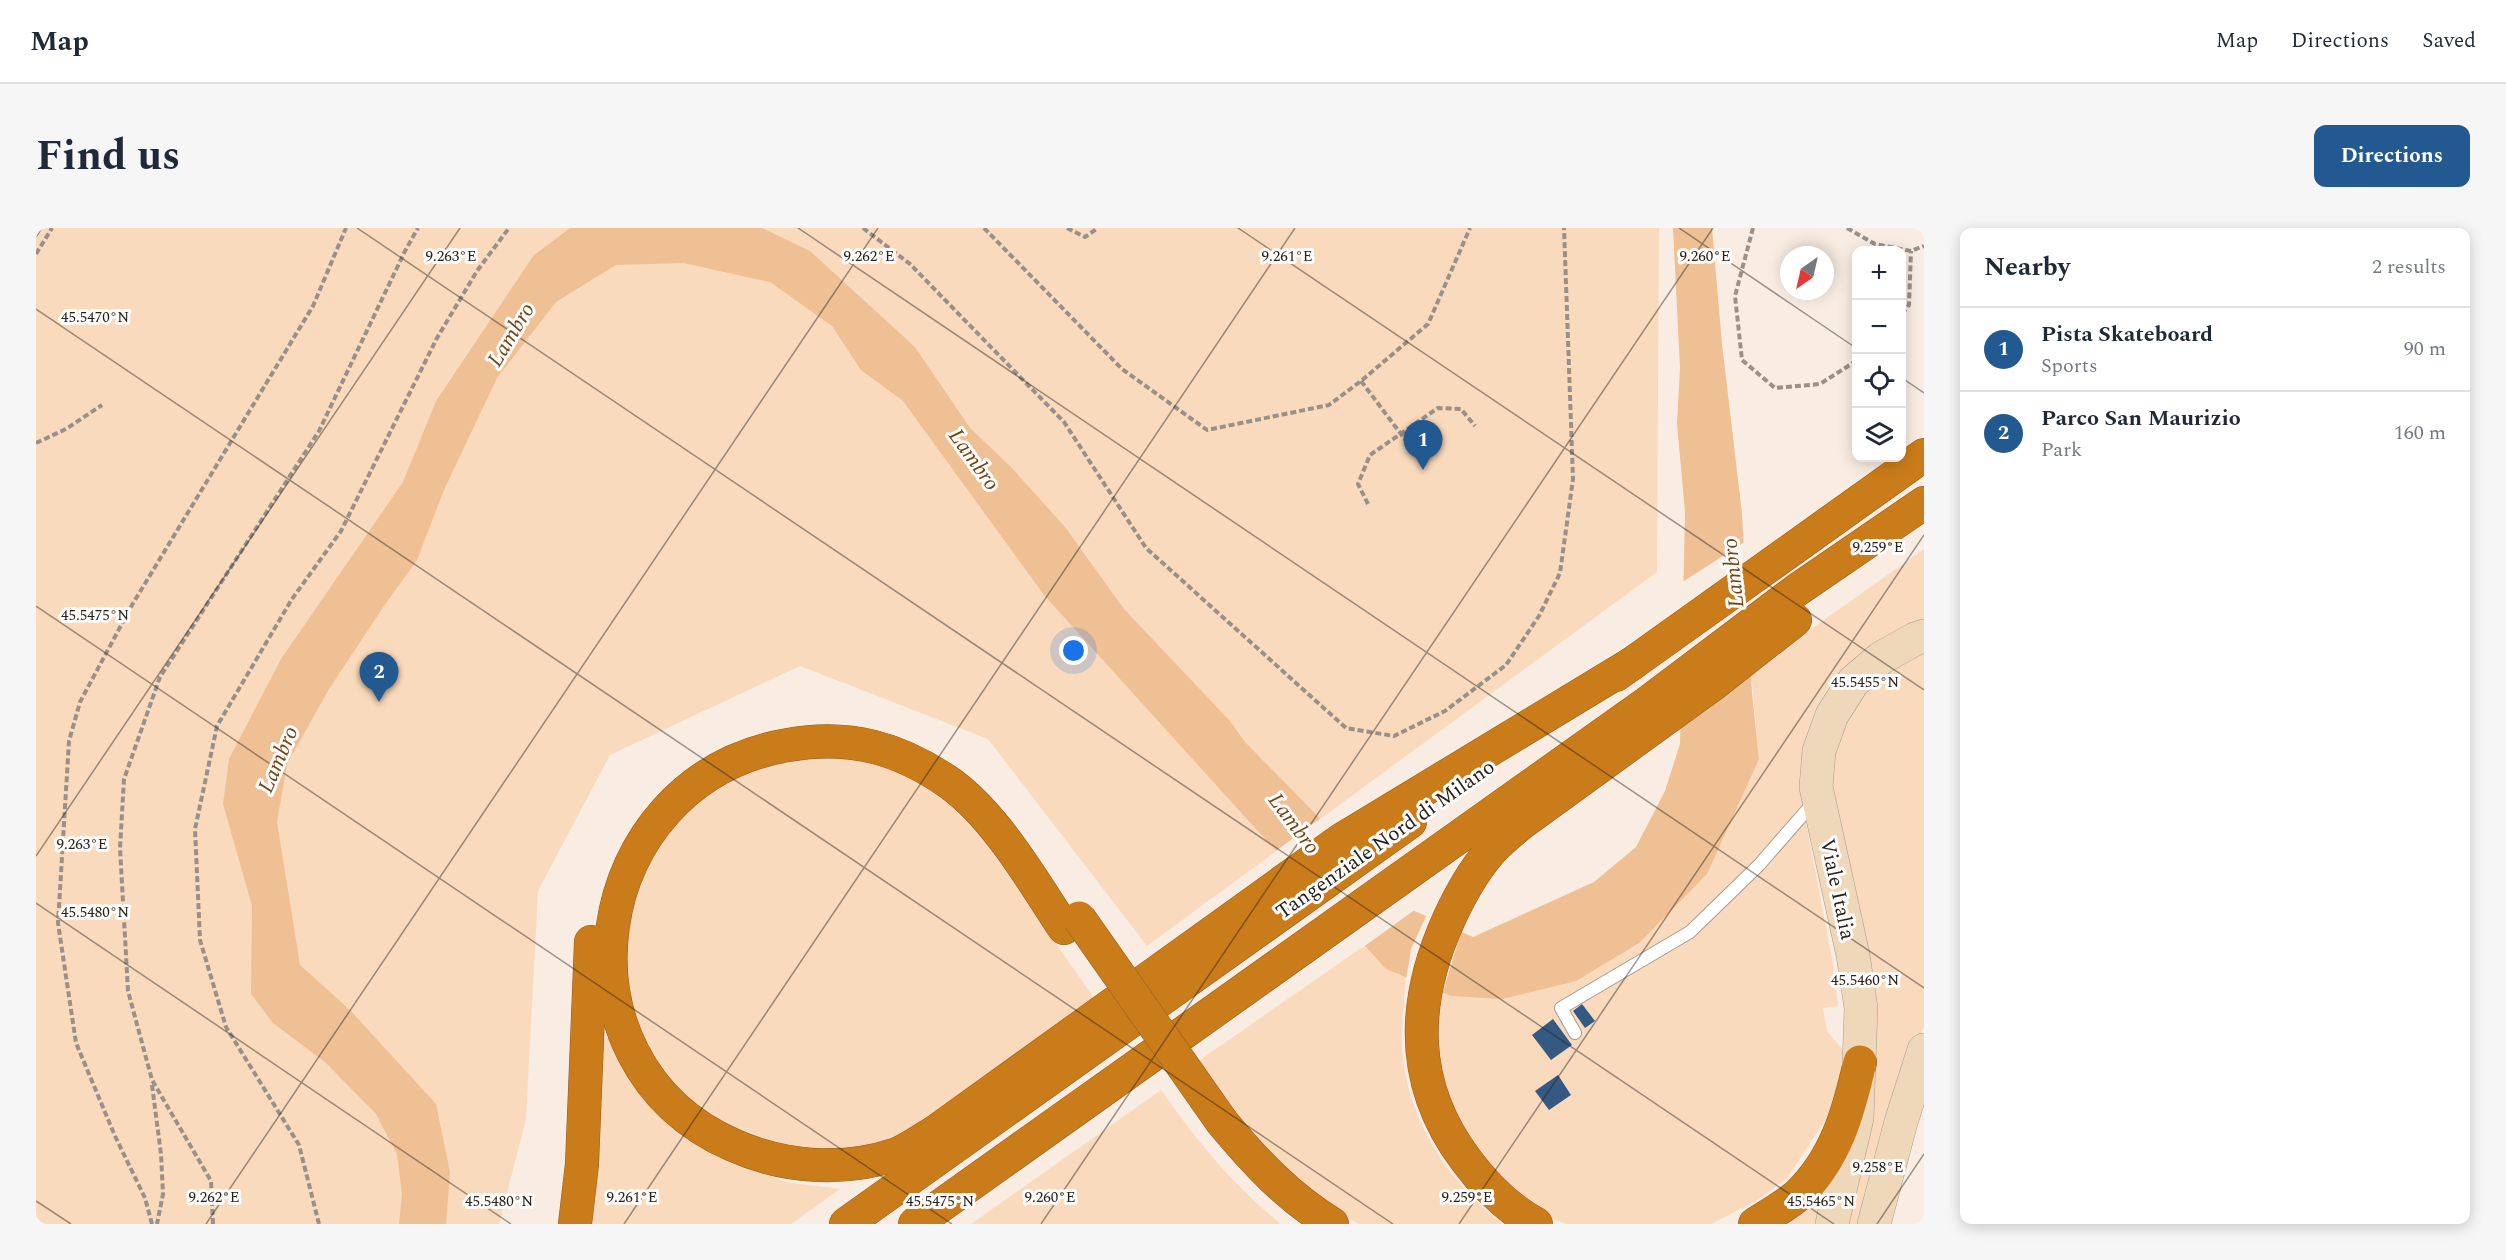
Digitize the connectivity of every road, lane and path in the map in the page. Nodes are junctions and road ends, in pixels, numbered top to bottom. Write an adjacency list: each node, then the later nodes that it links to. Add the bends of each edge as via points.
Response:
1 (52, 228): 15 (path)
2 (346, 228): 39 (path, via 313,306 132,605 80,702 69,741 58,923 76,1043 145,1198)
3 (418, 228): 37 (path, via 319,431 160,677 124,779 120,848 128,992)
4 (509, 228): 42 (path, via 436,338 341,531 292,599 217,726 195,829 200,940 226,1027 299,1145)
5 (863, 228): 10 (path, via 910,264 1064,422 1146,548 1346,728 1394,736 1445,711 1506,665 1539,616 1560,573 1573,479)
6 (984, 228): 18 (path, via 1122,369 1208,430 1329,405)
7 (1067, 228): 8 (path, via 1085,237)
8 (1098, 228)
9 (1470, 228): 18 (path, via 1428,324)
10 (1564, 228)
11 (1753, 228): 17 (path, via 1735,296 1742,360 1775,388 1820,384)
12 (1847, 228): 14 (path, via 1875,244)
13 (1924, 246): 14 (path)
14 (1911, 251): 16 (path)
15 (36, 254)
16 (1906, 309)
17 (1852, 364)
18 (1361, 381): 21 (path)
19 (102, 405): 22 (path)
20 (1475, 426): 21 (path, via 1461,409 1438,408)
21 (1401, 434): 24 (path); 26 (path, via 1370,455 1358,484)
22 (36, 443)
23 (1924, 455): 32 (highway, via 1633,663 1372,834 1341,840)
24 (1419, 458)
25 (1924, 503): 28 (highway, Tangenziale Nord di Milano)
26 (1368, 504)
27 (1924, 510): 28 (highway)
28 (1806, 597): 30 (highway, Tangenziale Nord di Milano)
29 (1924, 636): 31 (main road, Viale Italia, via 1881,658 1853,682 1832,715 1819,751)
30 (1653, 713): 45 (highway, Tangenziale Nord di Milano, via 1405,875); 48 (highway, via 1490,851 1465,885 1433,961 1421,1008 1422,1055 1431,1096 1452,1142 1484,1183 1513,1211)
31 (1818, 796): 34 (lane, via 1759,865 1689,932 1561,1008); 36 (main road, Viale Italia, via 1853,955 1861,1008)
32 (1280, 899): 33 (highway, via 935,1132 899,1153 864,1162 826,1166 750,1153 715,1137 681,1114 654,1084 632,1050 619,1018 612,982 615,913 622,884 634,854 666,810 695,783 740,758 813,740 850,741 886,749 953,786 976,807); 44 (highway, Tangenziale Nord di Milano)
33 (1072, 923): 38 (highway, via 1170,1085); 43 (highway, via 1024,836 989,794 962,770 894,731 856,723 790,724 730,741 700,758 652,797 618,846 605,875 592,934 582,1164)
34 (1575, 1033)
35 (1924, 1050): 51 (main road)
36 (1860, 1062): 49 (highway, via 1847,1114 1824,1165 1797,1196); 50 (main road, Viale Italia, via 1857,1118)
37 (152, 1080): 40 (path, via 163,1194); 41 (path, via 211,1181)
38 (1214, 1127): 46 (highway, via 1238,1172); 47 (highway, via 1283,1189)
39 (152, 1224)
40 (157, 1224)
41 (213, 1224)
42 (319, 1224)
43 (575, 1224)
44 (846, 1224)
45 (915, 1224)
46 (1302, 1224)
47 (1332, 1224)
48 (1536, 1224)
49 (1755, 1224)
50 (1832, 1224)
51 (1874, 1224)

